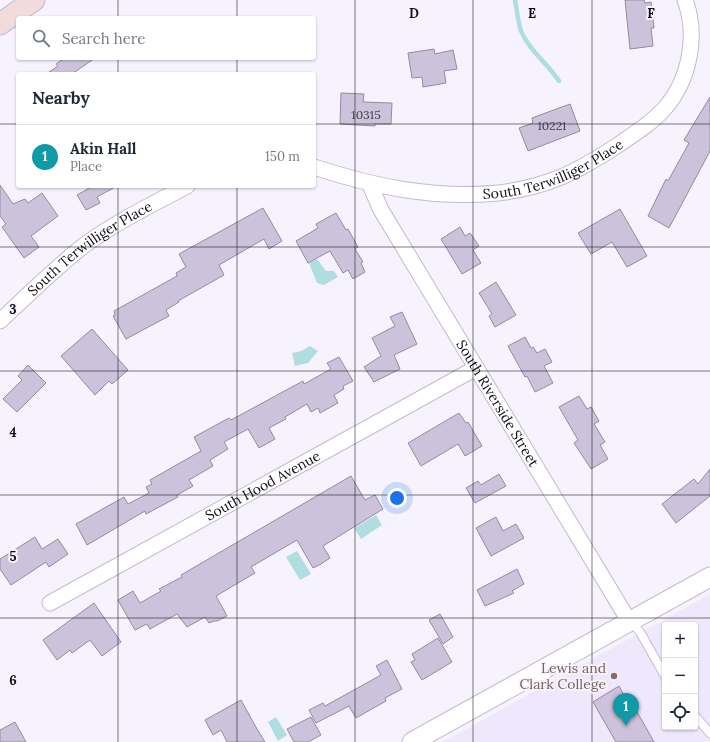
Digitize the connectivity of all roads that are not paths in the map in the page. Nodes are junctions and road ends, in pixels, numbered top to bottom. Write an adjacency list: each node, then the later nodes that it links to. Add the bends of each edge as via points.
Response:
1 (34, 0): 3 (main road)
2 (685, 0): 5 (street, South Terwilliger Place, via 690,17 690,52 675,95 645,126 592,162 559,179 497,193 440,194)
3 (0, 24)
4 (316, 168): 5 (street, South Terwilliger Place)
5 (370, 184): 8 (street, South Riverside Street, via 381,210)
6 (183, 188): 7 (street, South Terwilliger Place, via 94,238)
7 (0, 321)
8 (476, 368): 10 (street, South Hood Avenue); 11 (street, South Riverside Street)
9 (710, 577): 11 (street)
10 (50, 603)
11 (629, 621): 12 (lane, via 640,632); 15 (street)
12 (662, 671)
13 (698, 720): 14 (lane)
14 (710, 734)
15 (412, 742)

